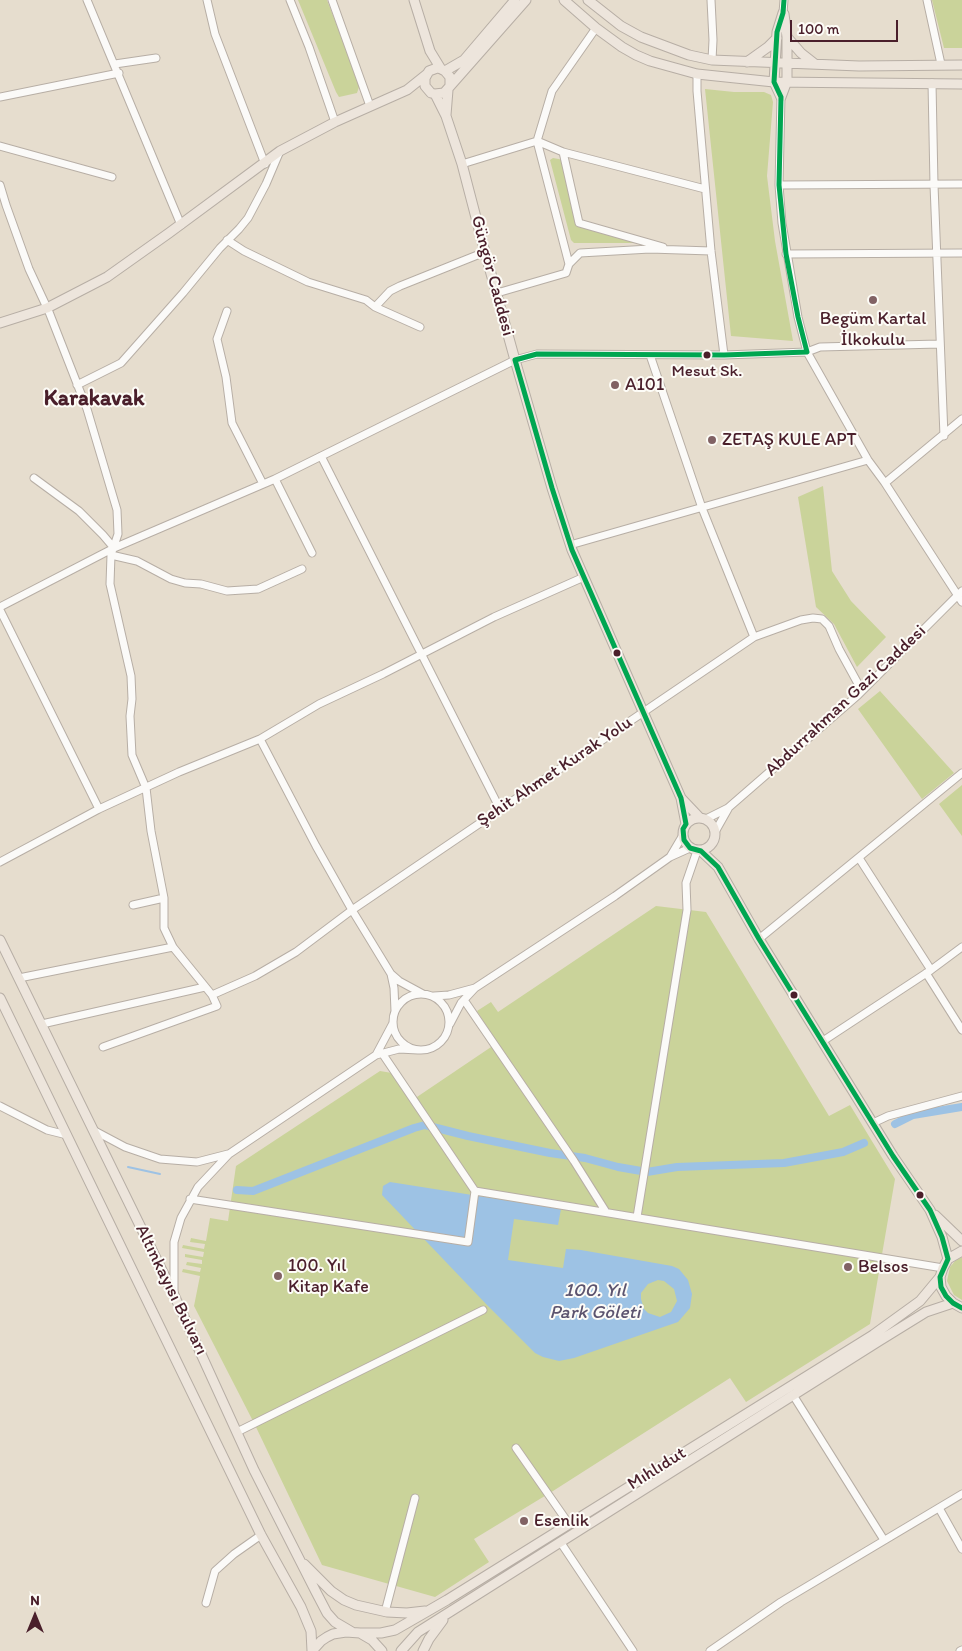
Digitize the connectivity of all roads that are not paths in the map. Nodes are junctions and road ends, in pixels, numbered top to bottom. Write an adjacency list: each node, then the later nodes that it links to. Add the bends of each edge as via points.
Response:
1 (88, 0): 23 (street)
2 (207, 0): 47 (street, via 215,34)
3 (290, 0): 42 (street)
4 (332, 0): 40 (street)
5 (414, 0): 17 (main road, Güngör Caddesi)
6 (515, 0): 27 (main road, via 464,60)
7 (526, 0): 35 (main road)
8 (564, 0): 14 (main road)
9 (588, 0): 19 (main road, via 641,37)
10 (711, 0): 19 (street)
11 (784, 0): 13 (street)
12 (927, 0): 25 (street)
13 (783, 13): 15 (main road); 16 (main road)
14 (596, 28): 30 (main road, via 636,55); 43 (street, via 552,91)
15 (788, 37): 22 (main road); 24 (main road)
16 (777, 38): 20 (main road); 21 (main road)
17 (430, 51): 27 (main road, Güngör Caddesi); 29 (main road, Güngör Caddesi)
18 (156, 58): 23 (street)
19 (712, 60): 20 (main road)
20 (748, 62): 21 (main road)
21 (776, 63): 22 (main road); 32 (main road)
22 (788, 63): 24 (main road); 31 (main road)
23 (115, 64): 28 (street)
24 (815, 64): 25 (main road)
25 (940, 64): 26 (main road)
26 (962, 65)
27 (443, 70): 29 (main road, via 437,68); 35 (main road, Güngör Caddesi, via 450,77)
28 (119, 73): 38 (street); 55 (street)
29 (428, 73): 36 (main road); 37 (main road, Güngör Caddesi, via 424,82)
30 (697, 74): 32 (main road); 54 (street)
31 (787, 81): 32 (main road); 33 (main road); 39 (main road)
32 (774, 82): 39 (main road)
33 (932, 83): 34 (main road); 53 (street)
34 (962, 84)
35 (449, 88): 37 (main road); 41 (main road, Güngör Caddesi)
36 (407, 90): 37 (main road); 40 (main road)
37 (433, 94): 41 (main road, Güngör Caddesi)
38 (0, 96)
39 (780, 97): 52 (street)
40 (370, 106): 42 (main road)
41 (446, 116): 48 (main road, Güngör Caddesi)
42 (335, 122): 45 (main road)
43 (537, 141): 46 (street); 48 (street); 63 (street)
44 (0, 146): 49 (street)
45 (280, 151): 47 (main road); 56 (street, via 248,218)
46 (563, 152): 54 (street); 57 (street, via 579,223)
47 (265, 164): 55 (main road)
48 (462, 164): 59 (main road, Güngör Caddesi)
49 (112, 177)
50 (0, 184): 66 (street, via 29,269)
51 (962, 184): 53 (street)
52 (779, 185): 53 (street); 62 (street)
53 (934, 185): 60 (street)
54 (705, 189): 58 (street)
55 (181, 225): 66 (main road, via 107,277)
56 (228, 240): 65 (street, via 308,282 366,300); 75 (street, via 121,363)
57 (673, 250): 58 (street); 63 (street, via 580,253)
58 (711, 251): 73 (street)
59 (484, 252): 64 (main road, Güngör Caddesi); 65 (street, via 390,291)
60 (937, 252): 61 (street); 62 (street); 70 (street)
61 (962, 253)
62 (786, 254): 71 (street)
63 (569, 264): 64 (street, via 566,273)
64 (497, 293): 74 (main road, Güngör Caddesi)
65 (375, 307): 69 (street)
66 (47, 308): 68 (main road); 75 (street)
67 (227, 311): 83 (street, via 217,339 232,423)
68 (0, 324)
69 (420, 327)
70 (940, 344): 71 (street, via 820,347); 77 (street)
71 (807, 352): 73 (street); 79 (street)
72 (650, 355): 73 (street); 74 (street, via 537,354); 84 (street)
73 (724, 355)
74 (515, 360): 78 (street); 85 (main road, Güngör Caddesi)
75 (77, 385): 86 (street, via 88,409 117,510 118,534)
76 (962, 419): 77 (street)
77 (944, 436): 82 (street)
78 (321, 456): 81 (street); 93 (street)
79 (868, 460): 82 (street); 84 (street)
80 (34, 478): 86 (street, via 79,511 103,535)
81 (275, 478): 83 (street); 87 (street)
82 (886, 483): 90 (street)
83 (263, 484): 86 (street)
84 (702, 508): 85 (street); 92 (street)
85 (570, 545): 89 (main road, Güngör Caddesi)
86 (113, 552): 88 (street, via 171,579 227,591 258,589); 91 (street); 98 (street, via 110,584 131,676 132,754)
87 (312, 553)
88 (302, 569)
89 (584, 577): 93 (street); 95 (main road, Güngör Caddesi)
90 (961, 596): 94 (street, Abdurrahman Gazi Caddesi)
91 (0, 608): 101 (street)
92 (754, 638): 94 (street, Şehit Ahmet Kurak Yolu, via 801,620 822,619 829,626); 95 (street, Şehit Ahmet Kurak Yolu)
93 (422, 653): 96 (street, via 319,704); 102 (street)
94 (862, 691): 100 (street, Abdurrahman Gazi Caddesi)
95 (643, 714): 99 (main road, Güngör Caddesi); 102 (street, Şehit Ahmet Kurak Yolu)
96 (260, 739): 98 (street); 115 (street)
97 (962, 773): 110 (street)
98 (146, 788): 101 (street); 113 (street)
99 (681, 798): 103 (main road, Güngör Caddesi); 104 (main road, Güngör Caddesi)
100 (728, 808): 103 (street, Abdurrahman Gazi Caddesi); 105 (street, Abdurrahman Gazi Caddesi)
101 (99, 809): 111 (street)
102 (500, 809): 115 (street, Şehit Ahmet Kurak Yolu)
103 (703, 819): 104 (main road); 105 (main road, via 714,826)
104 (686, 824): 106 (main road)
105 (715, 832): 107 (main road)
106 (683, 835): 108 (main road, via 686,845); 109 (street)
107 (714, 842): 108 (main road, via 706,850); 112 (main road)
108 (696, 850): 109 (street); 112 (main road); 149 (street, via 686,883 687,910)
109 (670, 857): 124 (street)
110 (859, 858): 116 (street); 120 (street)
111 (0, 862)
112 (718, 867): 116 (main road)
113 (164, 898): 114 (street); 118 (street, via 164,928)
114 (133, 905)
115 (352, 910): 121 (street); 126 (street, Şehit Ahmet Kurak Yolu, via 296,952 256,976)
116 (759, 939): 135 (main road)
117 (0, 940): 122 (main road, Altınkayısı Bulvarı)
118 (173, 947): 122 (street); 123 (street)
119 (962, 947): 120 (street)
120 (928, 972): 134 (street); 135 (street)
121 (391, 974): 125 (street); 130 (street)
122 (19, 978): 132 (main road, Altınkayısı Bulvarı)
123 (205, 987): 126 (street); 132 (street)
124 (475, 988): 127 (street); 129 (street)
125 (423, 994): 127 (street); 130 (street, via 406,998)
126 (212, 995): 136 (street, via 217,1006)
127 (432, 996): 133 (street, via 445,1007)
128 (0, 998): 143 (main road, Altınkayısı Bulvarı)
129 (464, 1000): 133 (street); 148 (street)
130 (395, 1013): 131 (street)
131 (393, 1023): 137 (street, via 400,1041); 138 (street)
132 (42, 1024): 142 (main road, Altınkayısı Bulvarı)
133 (450, 1024): 137 (street, via 443,1040 436,1046)
134 (962, 1030)
135 (823, 1041): 141 (main road)
136 (103, 1047)
137 (418, 1050): 138 (street, via 400,1049)
138 (379, 1054): 144 (street); 145 (street)
139 (962, 1096): 141 (street)
140 (0, 1106): 143 (street, via 47,1130)
141 (873, 1123): 147 (main road)
142 (93, 1130): 144 (street, via 125,1147 177,1162 197,1162); 155 (main road, Altınkayısı Bulvarı)
143 (67, 1135): 166 (main road, Altınkayısı Bulvarı)
144 (229, 1154): 146 (street)
145 (475, 1191): 146 (street, via 468,1242); 148 (street)
146 (190, 1199): 155 (street, via 174,1242)
147 (930, 1210): 150 (main road); 152 (main road)
148 (606, 1212): 149 (street)
149 (637, 1217): 153 (street)
150 (962, 1241)
151 (962, 1251): 152 (main road)
152 (948, 1259): 153 (main road)
153 (943, 1268): 154 (main road)
154 (940, 1277): 156 (main road, via 943,1292); 165 (main road, Mıhlıdut, via 920,1301 872,1335)
155 (175, 1297): 160 (main road, Altınkayısı Bulvarı)
156 (953, 1303): 157 (main road); 159 (main road, Mıhlıdut, via 926,1312)
157 (962, 1308)
158 (483, 1310): 160 (street)
159 (793, 1395): 167 (street); 168 (main road, Mıhlıdut)
160 (237, 1432): 170 (main road, Altınkayısı Bulvarı)
161 (516, 1448): 165 (street)
162 (962, 1494): 164 (street)
163 (415, 1498): 173 (street)
164 (939, 1508): 167 (street); 169 (street)
165 (569, 1524): 172 (main road, Mıhlıdut)
166 (261, 1535): 171 (street, via 215,1571); 176 (main road, Altınkayısı Bulvarı, via 301,1606 311,1631)
167 (884, 1540): 181 (street, via 781,1602)
168 (561, 1543): 174 (main road, Mıhlıdut); 180 (street)
169 (962, 1549)
170 (299, 1560): 173 (main road, via 344,1600); 175 (main road, Altınkayısı Bulvarı, via 327,1613 335,1622)
171 (206, 1603)
172 (430, 1610): 173 (main road); 175 (main road, Mıhlıdut, via 394,1630)
173 (385, 1612)
174 (447, 1615): 178 (main road, Mıhlıdut, via 418,1632); 179 (main road)
175 (356, 1633): 176 (main road, Mıhlıdut, via 332,1634); 177 (main road, Altınkayısı Bulvarı, via 372,1640)
176 (312, 1651)
177 (382, 1651)
178 (401, 1651)
179 (423, 1651)
180 (633, 1651)
181 (710, 1651)

